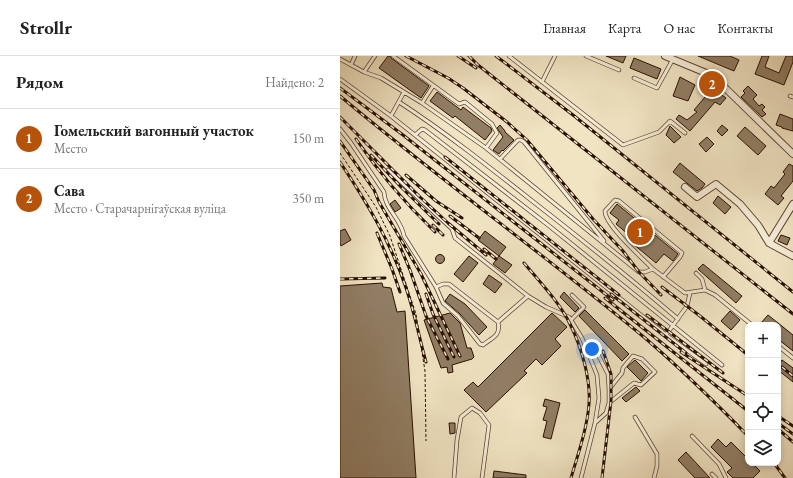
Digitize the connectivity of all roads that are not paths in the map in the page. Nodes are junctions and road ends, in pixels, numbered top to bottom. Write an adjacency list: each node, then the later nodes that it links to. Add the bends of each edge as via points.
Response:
1 (355, 56): 10 (lane)
2 (375, 56): 12 (lane)
3 (393, 56): 16 (lane)
4 (509, 56): 15 (lane)
5 (555, 56): 15 (lane)
6 (586, 56): 11 (lane)
7 (665, 56): 9 (street)
8 (340, 59): 10 (lane)
9 (673, 59): 13 (lane, via 657,88); 25 (street, via 711,75)
10 (351, 65): 12 (lane)
11 (618, 70)
12 (364, 72): 17 (lane, via 381,78)
13 (634, 78)
14 (340, 79): 20 (lane)
15 (542, 82): 22 (lane, via 623,145 659,132 670,121)
16 (433, 86): 19 (lane); 24 (lane, via 459,104 465,102 492,124 497,133)
17 (404, 92): 18 (lane); 19 (lane)
18 (398, 102): 20 (lane); 41 (lane, via 463,147 634,281)
19 (422, 103): 24 (lane)
20 (391, 116): 23 (lane)
21 (340, 129): 36 (lane, via 384,192 384,201)
22 (685, 133)
23 (414, 135): 45 (lane, via 422,129 425,130); 46 (lane)
24 (486, 148): 26 (lane)
25 (793, 154)
26 (500, 159): 31 (lane); 31 (lane, via 518,140 524,142)
27 (388, 170): 40 (lane, via 452,229 455,238)
28 (685, 187): 30 (street, via 697,197 716,184 740,204)
29 (793, 204): 30 (street)
30 (769, 243): 32 (street)
31 (607, 246): 33 (lane, via 639,272)
32 (793, 256)
33 (653, 269): 35 (lane); 35 (lane, via 606,218 605,211 615,200 682,253)
34 (696, 273): 37 (lane, via 702,279)
35 (663, 277): 38 (lane, via 680,292)
36 (436, 287): 43 (lane, via 449,284); 43 (lane, via 443,303 458,316 480,344 483,345 496,335 499,331)
37 (705, 290): 38 (lane); 44 (lane)
38 (690, 293): 41 (lane, via 687,306)
39 (572, 295): 42 (lane, via 584,307)
40 (528, 296): 42 (lane); 43 (lane)
41 (678, 319): 45 (lane)
42 (571, 320): 55 (lane, via 582,338 597,375 599,398)
43 (498, 322)
44 (748, 322)
45 (673, 326): 46 (lane); 51 (lane)
46 (666, 335): 50 (lane)
47 (592, 344): 52 (lane, via 608,374)
48 (781, 348): 49 (lane)
49 (793, 358)
50 (706, 364)
51 (722, 365)
52 (609, 389): 53 (lane); 53 (lane, via 632,356 642,359 655,372 641,385 634,383)
53 (609, 403): 55 (lane, via 606,413)
54 (635, 417): 61 (lane, via 657,454)
55 (595, 423): 60 (lane)
56 (692, 436): 63 (lane, via 716,459)
57 (712, 474): 62 (lane)
58 (454, 478): 59 (lane, via 461,417 472,408 480,413 489,425)
59 (482, 478)
60 (581, 478)
61 (654, 478)
62 (716, 478)
63 (726, 478)

